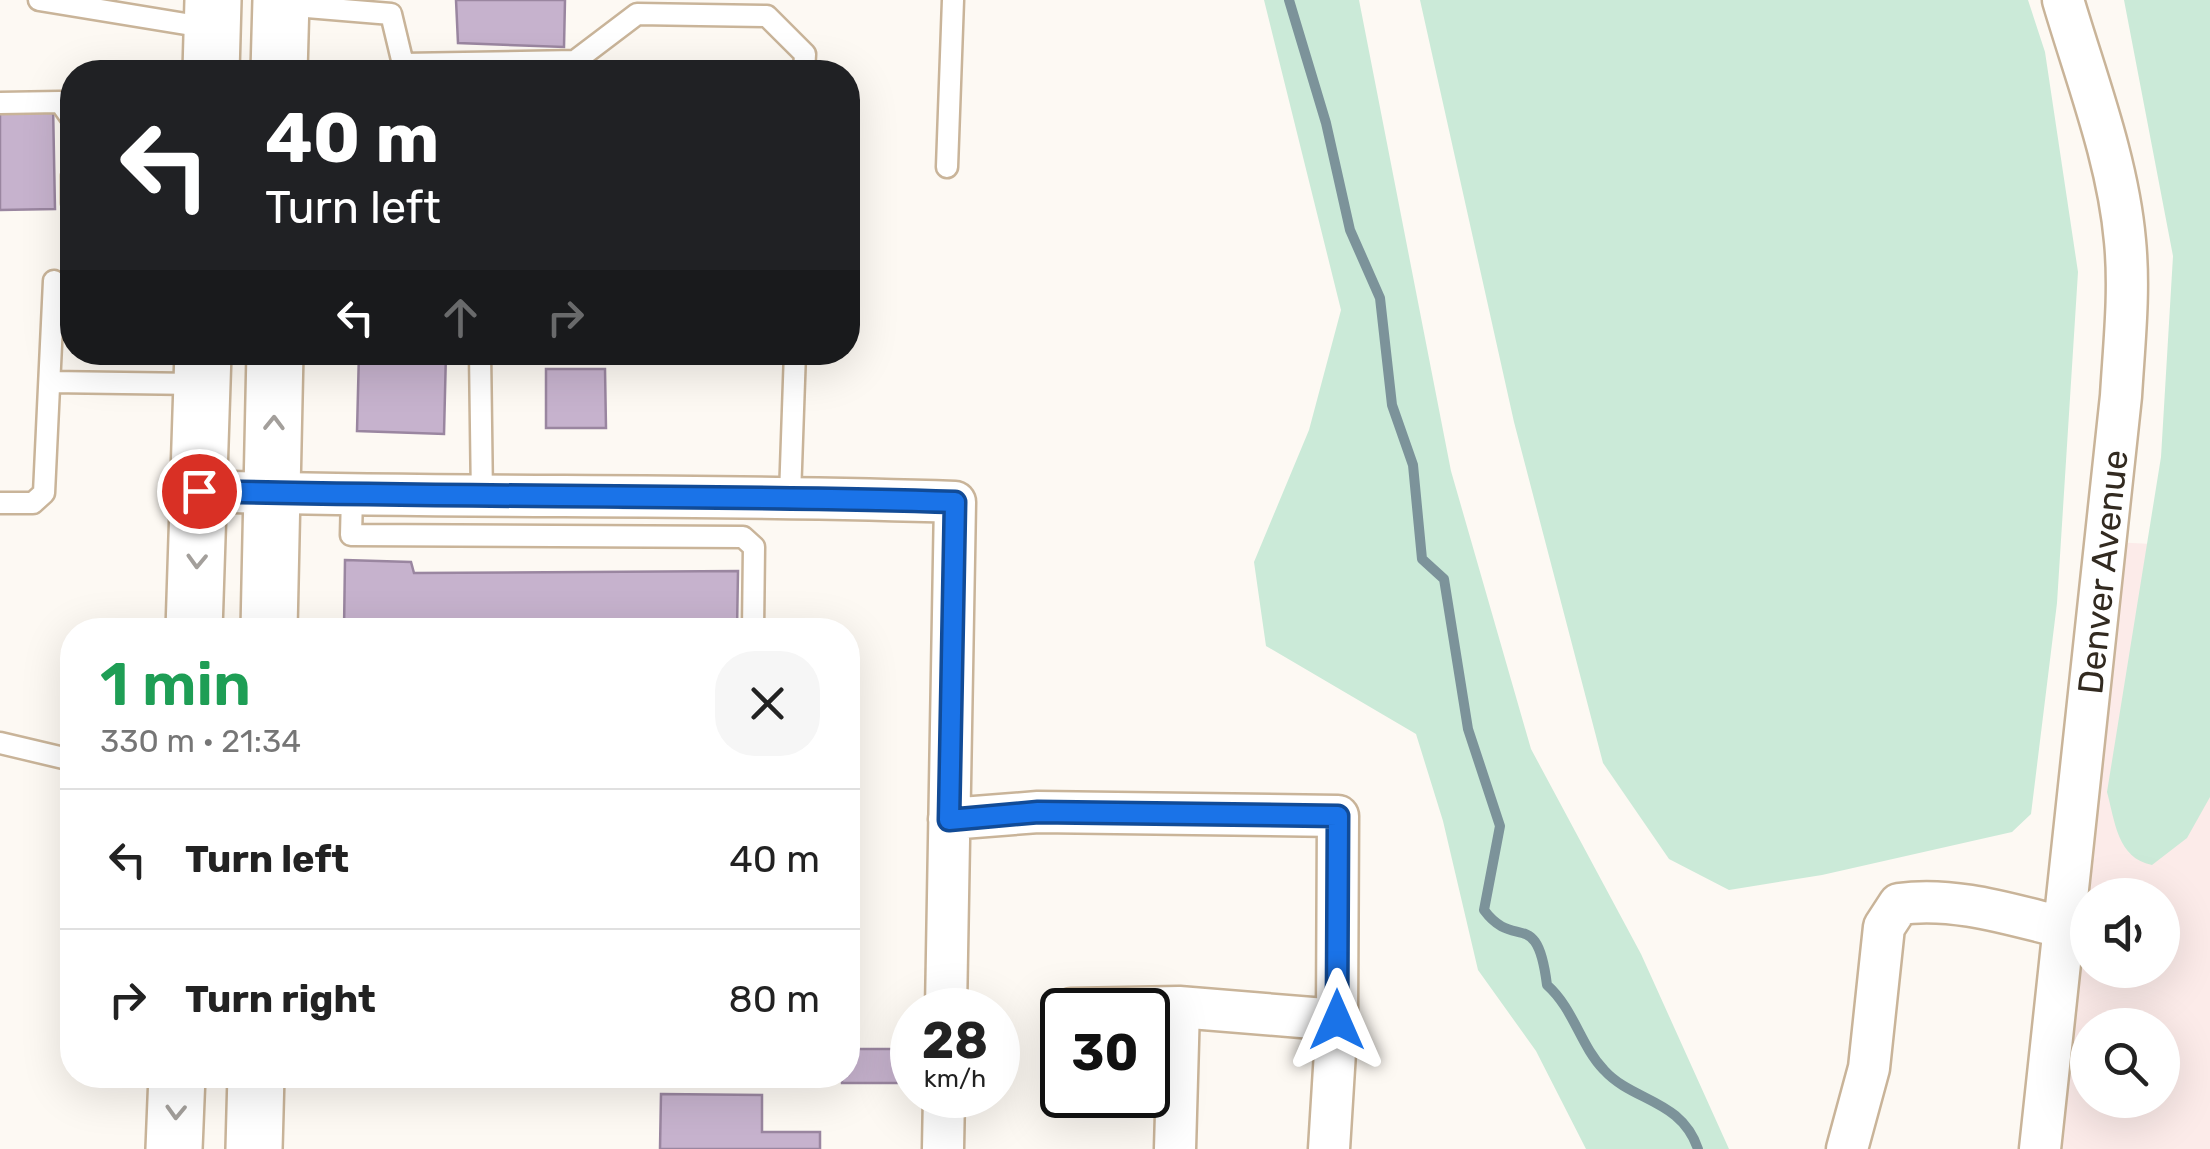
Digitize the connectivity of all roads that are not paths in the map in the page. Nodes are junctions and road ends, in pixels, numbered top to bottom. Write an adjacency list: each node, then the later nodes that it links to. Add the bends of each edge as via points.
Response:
1 (39, 0): 5 (lane)
2 (953, 0): 12 (lane)
3 (2063, 0): 31 (street, Denver Avenue, via 2099,120 2127,271 2122,396)
4 (280, 3): 6 (main road); 7 (lane, via 392,14)
5 (212, 34)
6 (280, 60)
7 (402, 60)
8 (576, 60): 9 (lane, via 637,14 766,16)
9 (805, 60)
10 (60, 102): 11 (lane)
11 (0, 103)
12 (947, 166)
13 (54, 281): 18 (lane)
14 (275, 365): 20 (main road, one-way to 14)
15 (480, 365): 23 (lane)
16 (795, 365): 22 (lane)
17 (203, 368): 18 (lane); 19 (main road)
18 (50, 382): 24 (lane, via 44,493 33,503)
19 (199, 491): 20 (street); 25 (main road, one-way to 25)
20 (273, 494): 21 (street); 26 (main road)
21 (352, 496): 23 (street); 27 (lane, via 352,536 743,536 754,547)
22 (790, 496): 23 (street); 30 (street, via 955,502)
23 (482, 499)
24 (0, 503)
25 (194, 618)
26 (269, 618)
27 (753, 618)
28 (0, 743): 29 (lane)
29 (60, 757)
30 (949, 820): 32 (street); 35 (street, via 1038,812 1338,816)
31 (2066, 928): 44 (street, via 1971,906 1899,904 1884,927 1869,1068); 45 (street, Denver Avenue)
32 (946, 988)
33 (1170, 1007): 34 (street)
34 (1180, 1007): 35 (street); 42 (street)
35 (1337, 1020): 43 (street)
36 (176, 1088): 39 (main road, one-way to 39)
37 (256, 1088): 40 (main road)
38 (944, 1118): 41 (street)
39 (174, 1149)
40 (254, 1149)
41 (943, 1149)
42 (1175, 1149)
43 (1328, 1149)
44 (1847, 1149)
45 (2040, 1149)

